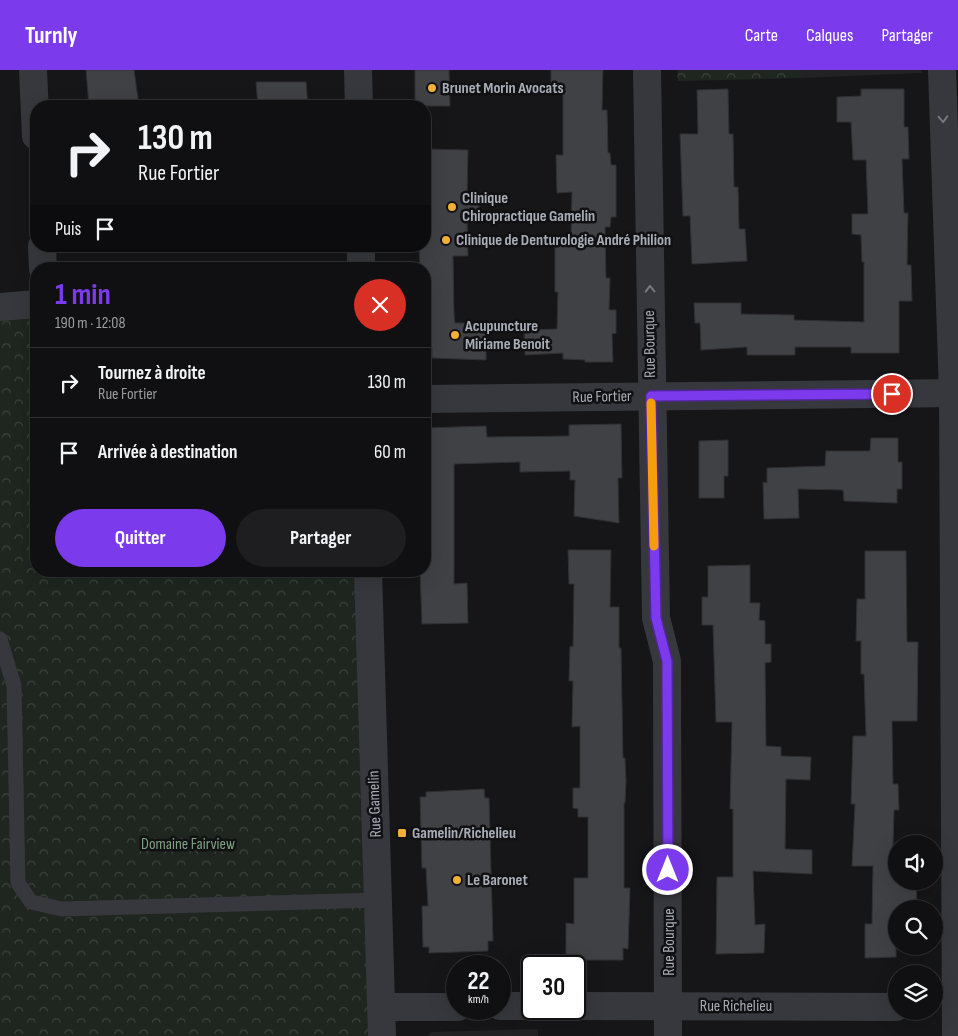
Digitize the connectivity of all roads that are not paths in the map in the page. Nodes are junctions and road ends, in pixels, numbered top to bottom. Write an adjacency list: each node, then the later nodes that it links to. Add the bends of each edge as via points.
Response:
1 (33, 70): 5 (street)
2 (358, 70): 6 (street)
3 (647, 70): 10 (street, Rue Bourque, one-way to 3)
4 (942, 70): 9 (street, one-way to 9)
5 (34, 100)
6 (359, 100)
7 (30, 304): 8 (street)
8 (0, 307)
9 (955, 393): 10 (street, Rue Fortier); 20 (street)
10 (651, 396): 11 (street, Rue Fortier); 15 (street, Rue Bourque, via 656,618 667,661)
11 (431, 399)
12 (368, 577): 14 (street, Rue Gamelin)
13 (0, 639): 14 (lane, via 14,686 18,883 31,902 62,910)
14 (378, 900): 17 (street, Rue Gamelin)
15 (668, 1005): 16 (street, Rue Richelieu); 19 (street, Rue Richelieu); 22 (street, Rue Bourque)
16 (586, 1006)
17 (382, 1007): 18 (street); 21 (street, Rue Gamelin)
18 (446, 1007)
19 (888, 1007)
20 (949, 1008): 23 (street)
21 (382, 1036)
22 (668, 1036)
23 (956, 1036)

